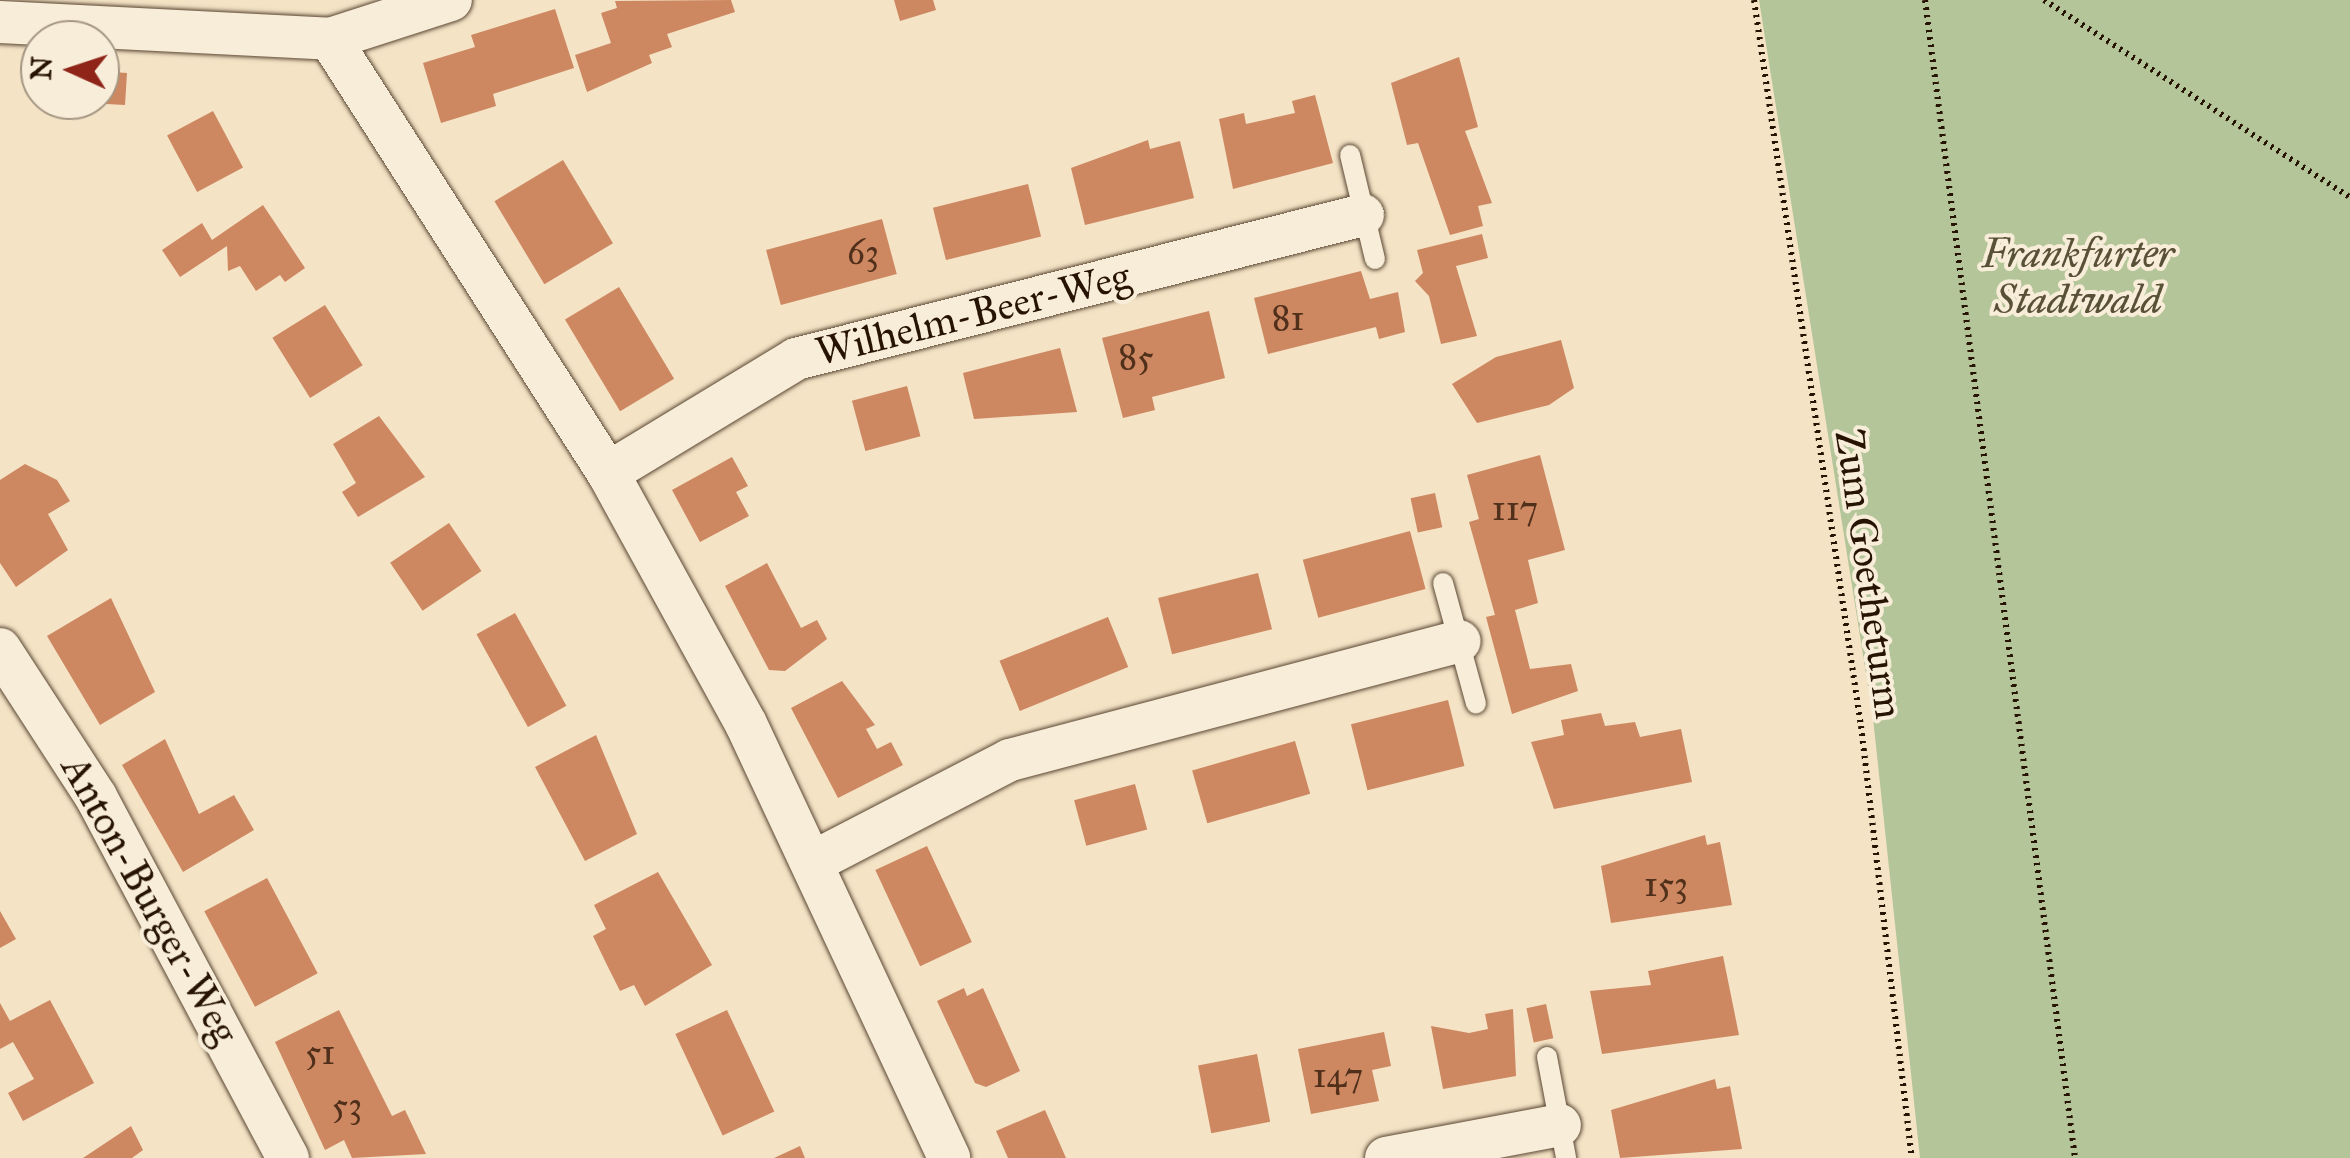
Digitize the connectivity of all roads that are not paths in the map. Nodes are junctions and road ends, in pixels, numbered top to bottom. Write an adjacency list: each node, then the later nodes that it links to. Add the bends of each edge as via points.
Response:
1 (450, 0): 3 (street)
2 (0, 22): 3 (street)
3 (330, 39): 7 (street)
4 (1350, 155): 5 (lane)
5 (1363, 215): 6 (lane); 7 (street, Wilhelm-Beer-Weg, via 796,359)
6 (1375, 259)
7 (608, 473): 12 (street)
8 (1443, 583): 9 (lane)
9 (1459, 641): 11 (lane); 12 (street, via 1010,760)
10 (0, 649): 15 (street, Anton-Burger-Weg, via 96,798)
11 (1476, 704)
12 (813, 862): 16 (street)
13 (1547, 1057): 14 (lane)
14 (1563, 1142): 17 (street)
15 (288, 1158)
16 (949, 1158)
17 (1386, 1158)

